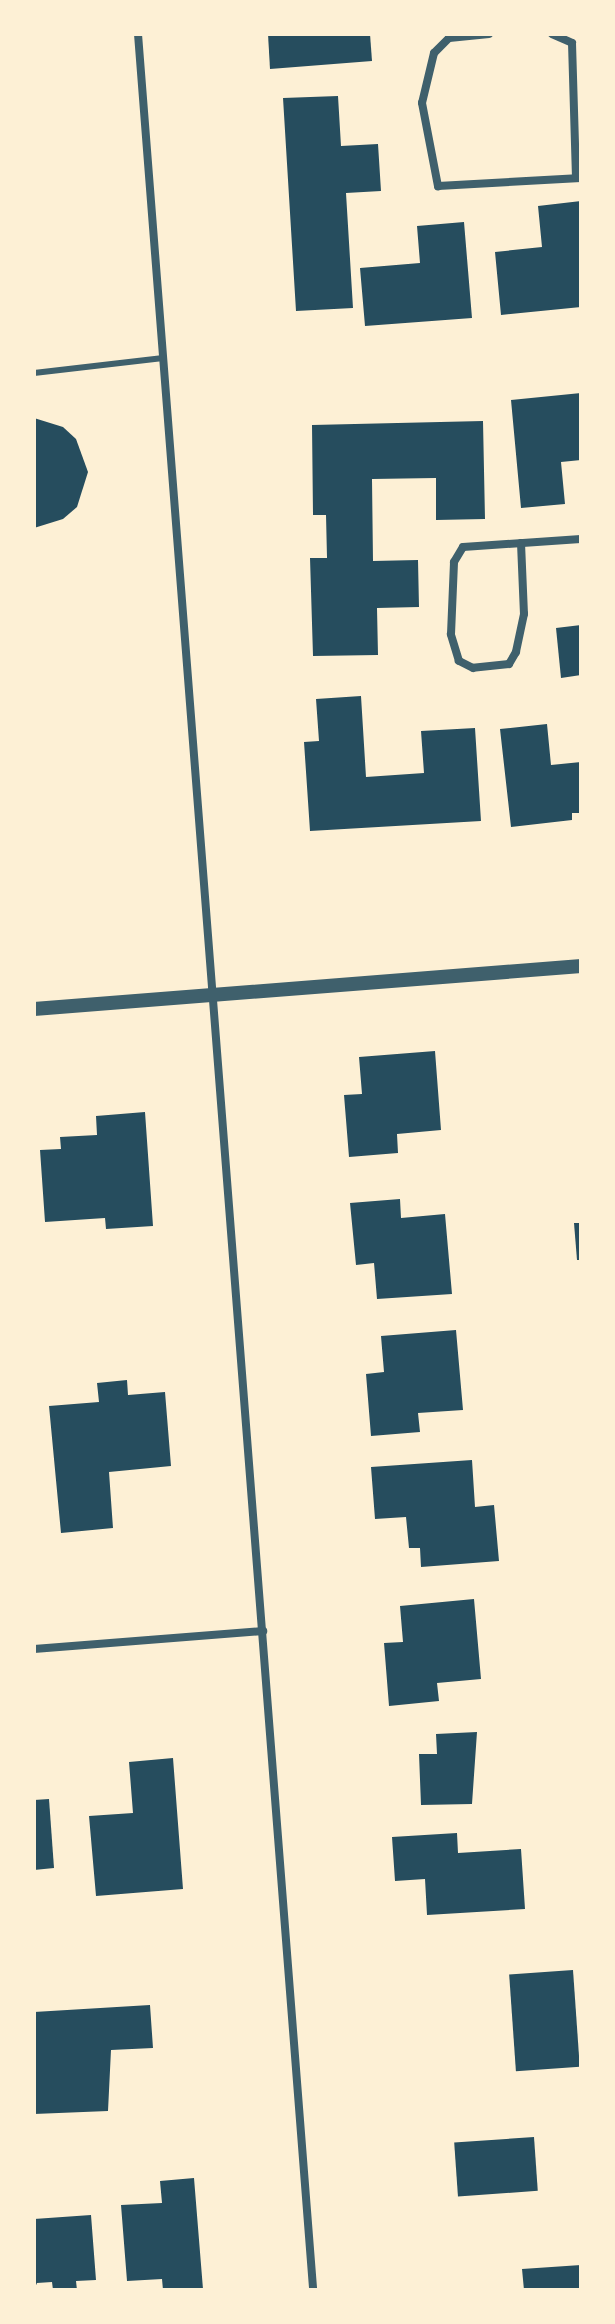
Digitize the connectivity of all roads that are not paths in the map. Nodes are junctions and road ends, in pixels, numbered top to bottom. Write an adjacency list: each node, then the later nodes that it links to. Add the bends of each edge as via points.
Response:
1 (138, 34): 5 (street)
2 (489, 34): 4 (street, via 449,38 434,53 422,103 438,186)
3 (552, 34): 4 (street, via 572,43)
4 (579, 178)
5 (163, 358): 6 (lane); 10 (street)
6 (34, 373)
7 (581, 539): 8 (street)
8 (521, 543): 8 (street, via 463,547 454,562 453,651 473,668 509,664 516,652 524,614)
9 (581, 966): 10 (street)
10 (215, 995): 11 (street); 12 (street)
11 (34, 1009)
12 (263, 1631): 13 (street); 14 (street)
13 (34, 1649)
14 (313, 2290)

